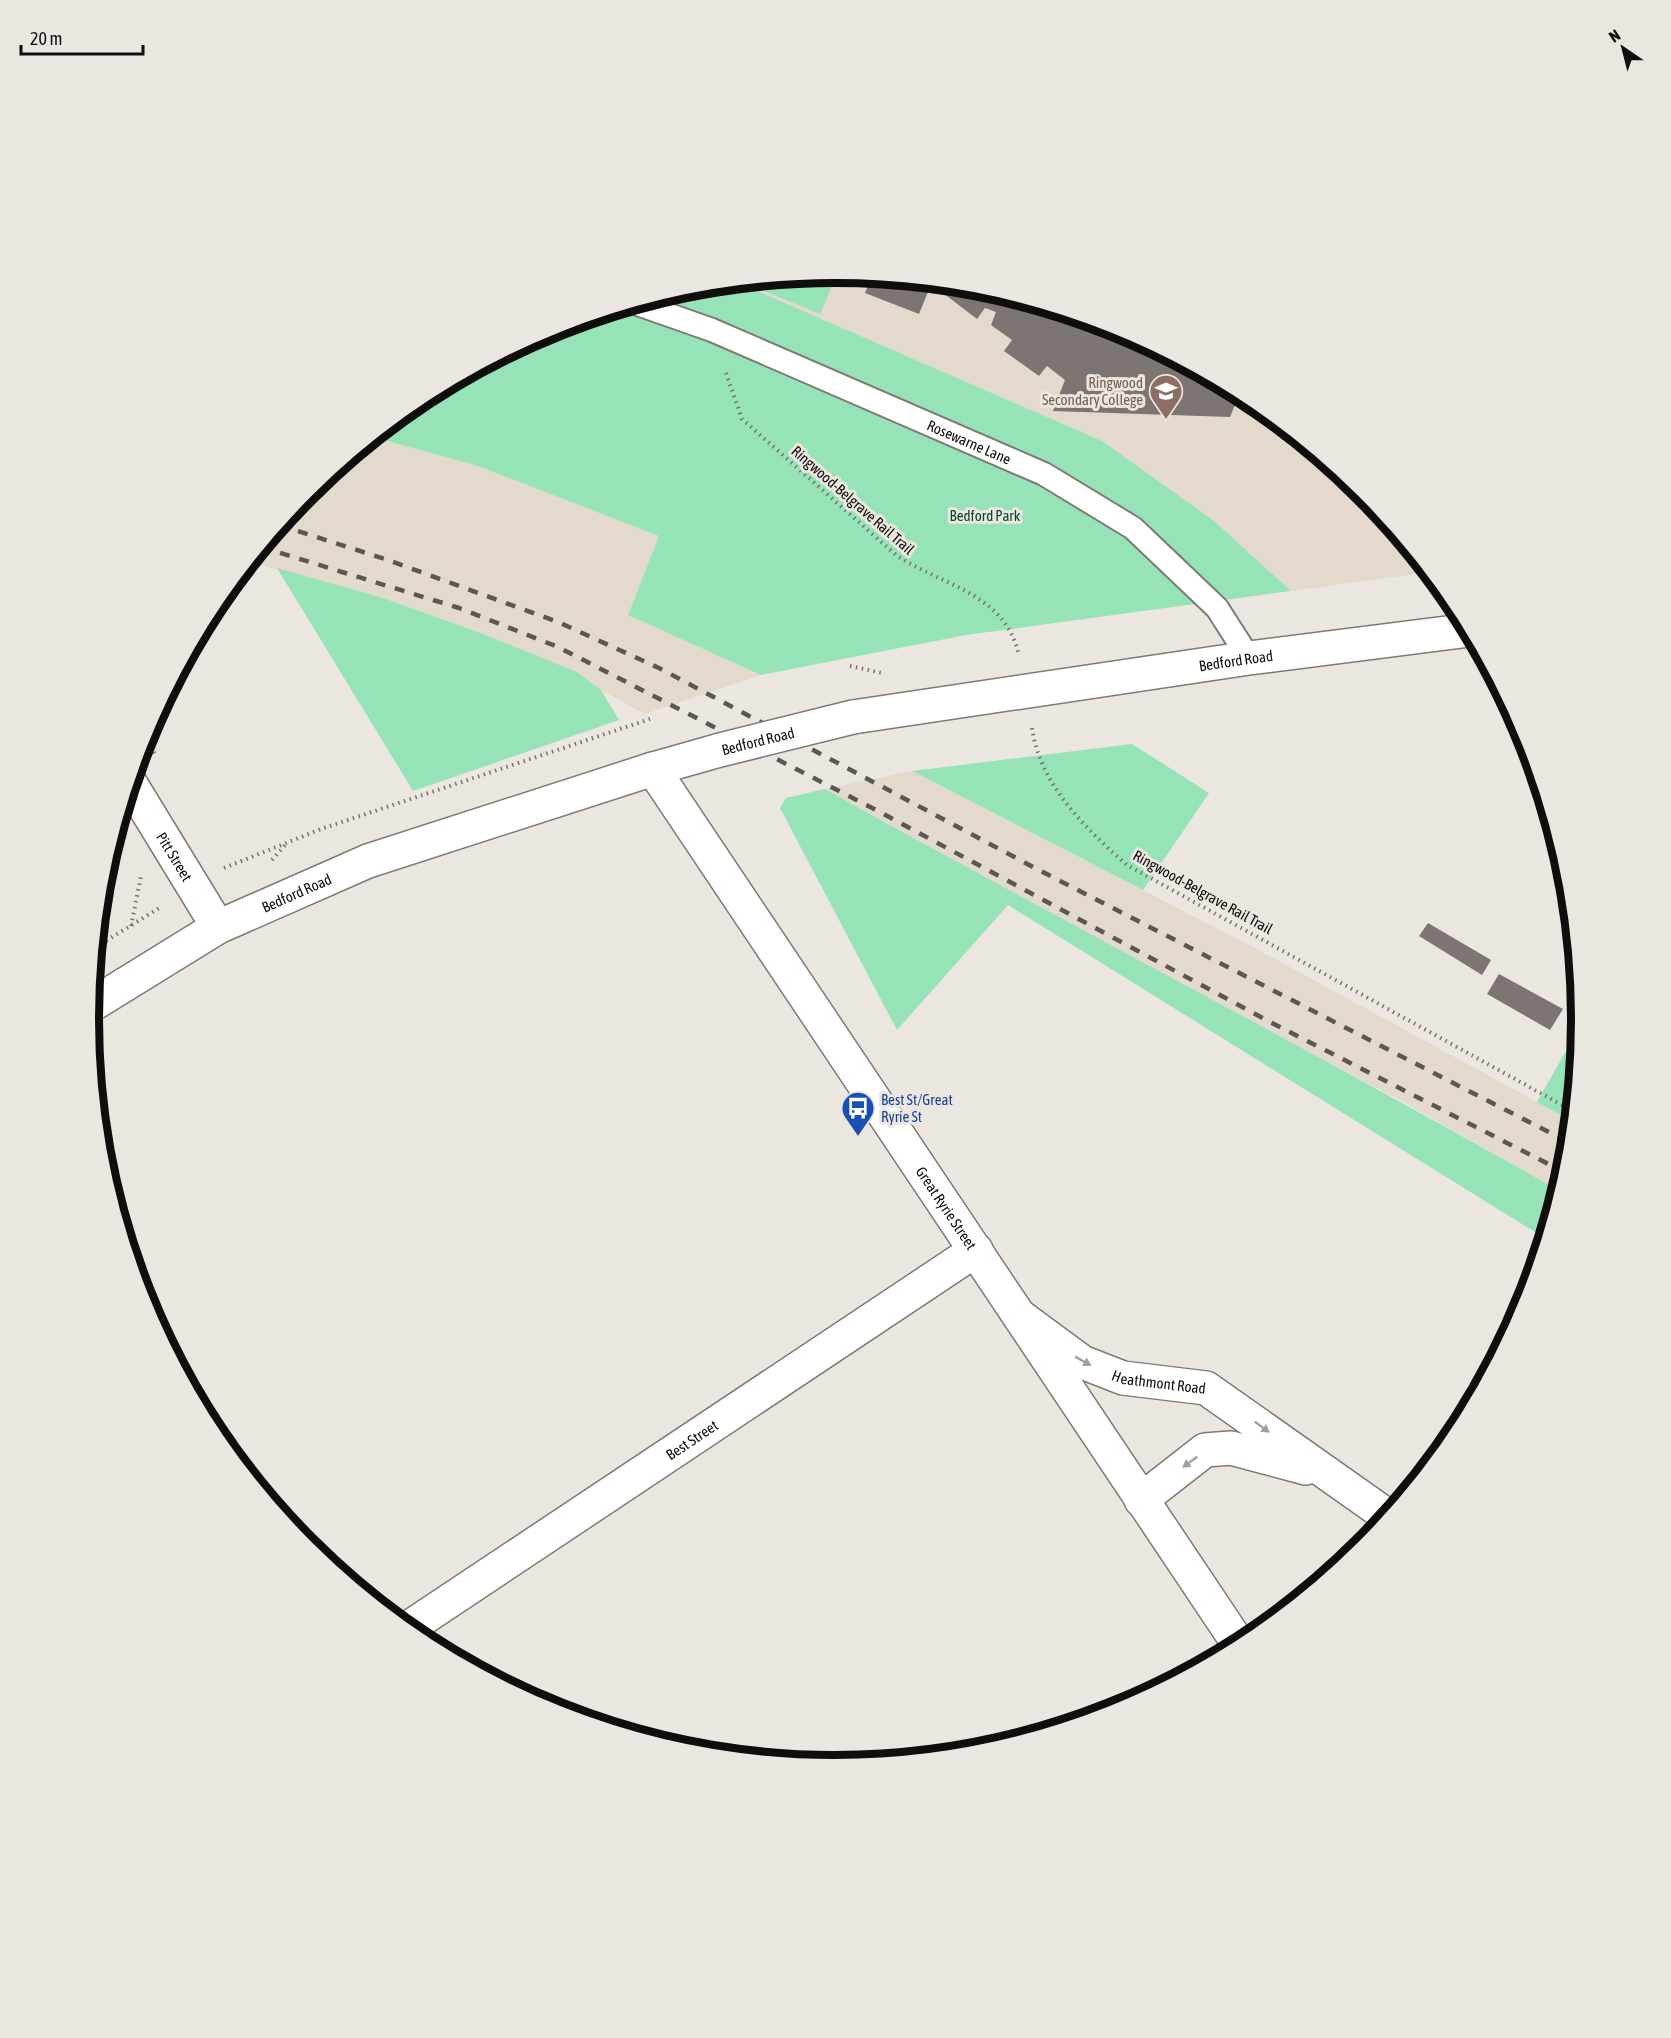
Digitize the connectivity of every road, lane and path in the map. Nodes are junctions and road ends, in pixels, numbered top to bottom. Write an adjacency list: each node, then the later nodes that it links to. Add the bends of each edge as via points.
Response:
1 (648, 307): 2 (lane, Rosewarne Lane)
2 (712, 330): 4 (lane, Rosewarne Lane, via 1044,474 1133,528 1216,608); 5 (path, Ringwood-Belgrave Rail Trail, via 742,419 896,555 915,568 969,591 992,608 1015,636)
3 (1461, 631): 4 (main road, Bedford Road)
4 (1250, 658): 5 (main road, Bedford Road)
5 (1026, 691): 7 (main road, Bedford Road, bridge, via 853,717); 14 (path, Ringwood-Belgrave Rail Trail, via 1035,747 1064,801 1090,832 1127,865)
6 (650, 719): 9 (path)
7 (652, 769): 12 (main road, Bedford Road, via 368,861); 15 (main road, Great Ryrie Street)
8 (135, 791): 12 (main road, Pitt Street)
9 (287, 842)
10 (136, 869): 11 (path, via 142,878)
11 (130, 926)
12 (218, 927): 13 (main road, Bedford Road)
13 (100, 1000)
14 (1567, 1107)
15 (976, 1250): 16 (main road, Great Ryrie Street); 20 (main road, Best Street)
16 (1018, 1315): 17 (main road, Heathmont Road, one-way to 17, via 1082,1362 1123,1378 1206,1388); 18 (main road, Great Ryrie Street)
17 (1325, 1474): 18 (main road, Heathmont Road, one-way to 18, via 1231,1448 1205,1450); 19 (main road, Heathmont Road)
18 (1142, 1500): 21 (main road, Great Ryrie Street)
19 (1382, 1512)
20 (415, 1623)
21 (1234, 1638)

